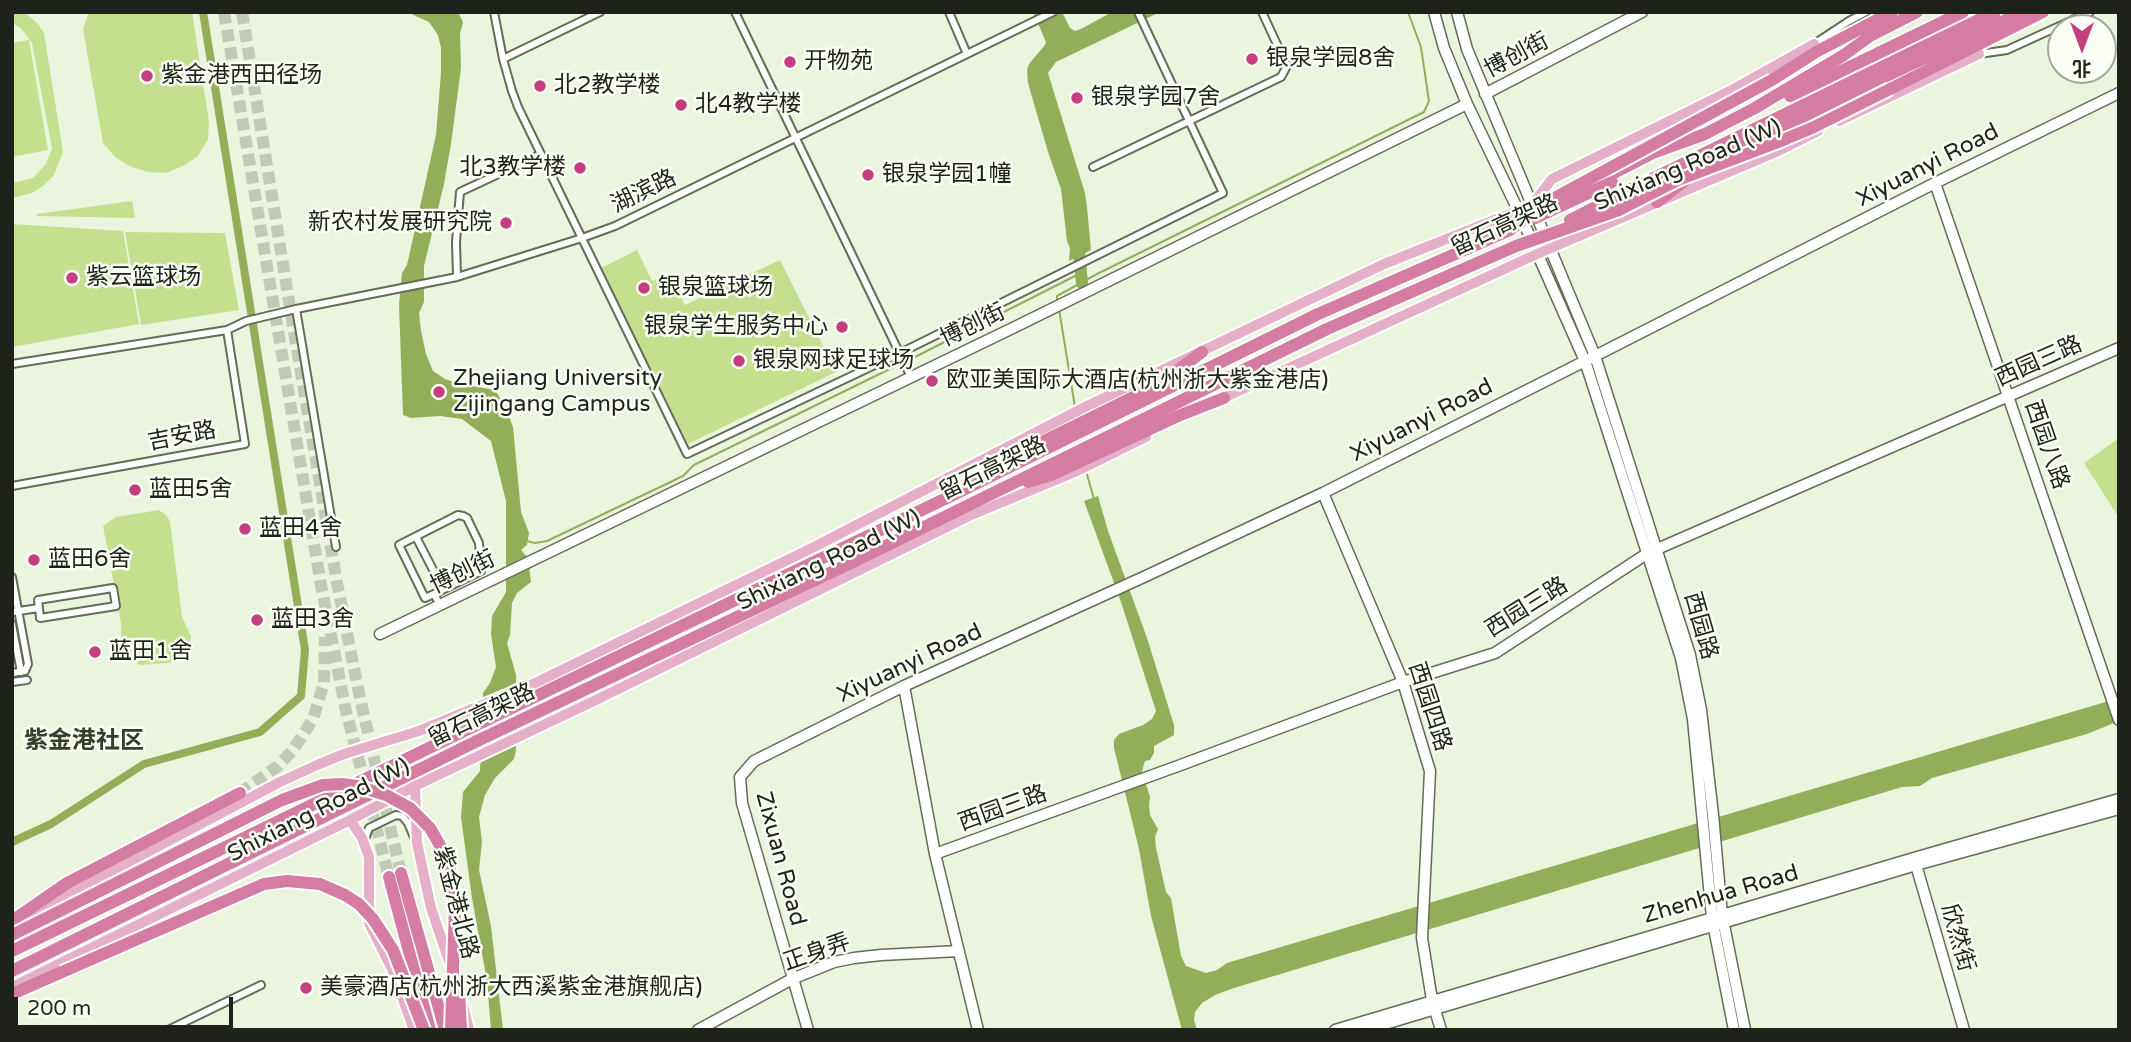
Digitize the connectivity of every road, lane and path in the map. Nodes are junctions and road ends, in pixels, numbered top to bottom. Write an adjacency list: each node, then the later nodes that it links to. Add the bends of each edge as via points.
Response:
1 (494, 12): 21 (street)
2 (600, 12): 21 (street)
3 (735, 12): 27 (street)
4 (949, 12): 19 (street)
5 (1053, 12): 19 (street, 湖滨路)
6 (1138, 12): 26 (street)
7 (1262, 12): 26 (street, via 1287,66 1281,77)
8 (1434, 12): 25 (street, 西园路)
9 (1457, 12): 24 (street, 西园路)
10 (1642, 12): 24 (street, 博创街)
11 (1866, 12): 18 (street)
12 (1891, 12): 18 (highway); 34 (highway, bridge, via 1549,201)
13 (1917, 12): 32 (highway, via 1705,134 1656,152 1559,200)
14 (1962, 12): 34 (highway, 留石高架路, bridge)
15 (1995, 12): 36 (highway, 留石高架路, bridge)
16 (2090, 12): 20 (street, via 2007,50)
17 (2033, 14): 20 (highway); 22 (highway)
18 (1814, 44): 32 (main road, Shixiang Road (W), via 1552,179)
19 (967, 54): 27 (street, 湖滨路)
20 (1979, 54): 31 (main road, Shixiang Road (W), via 1776,152)
21 (503, 58): 28 (street, via 512,91)
22 (1887, 83): 31 (highway, via 1712,163); 36 (highway, bridge, via 1803,132 1678,180 1619,210)
23 (2119, 93): 30 (street, Xiyuanyi Road)
24 (1485, 94): 32 (street, 西园路)
25 (1467, 104): 33 (street, 西园路); 47 (street, 博创街)
26 (1189, 121): 29 (street); 44 (street, via 1223,193)
27 (794, 138): 35 (street, 湖滨路); 44 (street)
28 (541, 154): 35 (street); 39 (street, via 460,192)
29 (1093, 167)
30 (1935, 183): 45 (street, Xiyuanyi Road); 48 (street, 西园八路)
31 (1657, 202): 37 (main road, Shixiang Road (W))
32 (1532, 205): 33 (main road); 37 (street, 西园路)
33 (1518, 210): 38 (street, 西园路); 43 (main road, via 1384,264)
34 (1510, 230): 50 (highway, 留石高架路)
35 (582, 238): 39 (street, 湖滨路); 44 (street, via 687,454)
36 (1516, 246): 52 (highway, 留石高架路, via 1327,329)
37 (1549, 249): 38 (main road, Shixiang Road (W)); 45 (street, 西园路)
38 (1536, 254): 45 (street, 西园路); 49 (main road, Shixiang Road (W))
39 (457, 277): 40 (street, 湖滨路)
40 (296, 309): 41 (street, 湖滨路); 57 (street)
41 (227, 330): 46 (street); 54 (street, 吉安路, via 245,444)
42 (2119, 348): 48 (street, 西园三路)
43 (1202, 352): 50 (highway, via 1158,385)
44 (901, 355): 47 (street)
45 (1590, 359): 55 (street, Xiyuanyi Road); 58 (street, 西园路)
46 (12, 364)
47 (910, 376): 62 (street, 博创街)
48 (2009, 396): 58 (street, 西园三路); 73 (street, 西园八路)
49 (1224, 398): 52 (highway)
50 (1087, 418): 51 (highway, 留石高架路); 51 (main road, Shixiang Road (W))
51 (1067, 428): 85 (main road, Shixiang Road (W), via 531,685 280,782); 88 (highway, 留石高架路, via 984,480)
52 (1094, 453): 53 (highway, 留石高架路); 53 (main road, Shixiang Road (W))
53 (1074, 463): 75 (main road, Shixiang Road (W)); 90 (highway, 留石高架路, via 984,496)
54 (12, 486)
55 (1323, 492): 71 (street, 西园四路); 72 (street, Xiyuanyi Road)
56 (416, 537): 60 (street); 60 (street, via 458,515 467,518 479,543 481,571); 61 (street, via 399,545 425,598)
57 (336, 547)
58 (1652, 551): 71 (street, 西园三路, via 1495,653); 84 (street, 西园路, via 1693,719 1704,849); 84 (street, 西园路, via 1690,655 1700,710 1716,847)
59 (12, 578): 64 (street)
60 (443, 589): 61 (street)
61 (434, 594): 62 (street)
62 (440, 606): 66 (street, 博创街)
63 (39, 608): 63 (street, via 40,618 116,606 113,588 38,600); 64 (street)
64 (15, 611): 67 (street, via 28,664)
65 (12, 624): 67 (street)
66 (380, 634)
67 (23, 671): 68 (street)
68 (12, 673)
69 (27, 680): 70 (street)
70 (12, 682)
71 (1402, 682): 82 (street, 西园三路); 95 (street, 西园四路, via 1430,771 1422,938)
72 (904, 686): 74 (street, Xiyuanyi Road, via 754,761); 82 (street)
73 (2119, 720)
74 (740, 777): 91 (street, Zixuan Road, via 741,803)
75 (415, 786): 79 (main road, Shixiang Road (W)); 80 (main road, 紫金港北路)
76 (240, 793): 85 (highway, via 66,883)
77 (2119, 799): 83 (street, Zhenhua Road)
78 (2119, 809): 83 (street, Zhenhua Road)
79 (350, 820): 81 (main road); 93 (main road, Shixiang Road (W))
80 (417, 843): 81 (street, via 408,822 396,815 369,828); 103 (main road, 紫金港北路, via 431,908)
81 (364, 844): 97 (main road, via 369,857 369,923)
82 (935, 854): 89 (street)
83 (1915, 861): 84 (street, Zhenhua Road); 112 (street, 欣然街)
84 (1718, 920): 95 (street, Zhenhua Road); 110 (street, 西园路); 111 (street, 西园路)
85 (12, 922)
86 (455, 926): 87 (highway, bridge, via 449,866 430,828 399,801 372,789 342,784 312,788 282,800); 101 (highway, bridge); 102 (highway, bridge)
87 (12, 935)
88 (12, 951)
89 (959, 951): 91 (street, 正身弄, via 854,958); 106 (street)
90 (12, 971)
91 (792, 979): 104 (street, 正身弄); 105 (street, Zixuan Road)
92 (261, 985): 96 (street)
93 (12, 987)
94 (12, 994): 98 (highway, bridge, via 264,884 287,881 320,884 345,895 373,919 393,950)
95 (1433, 1005): 107 (street, Zhenhua Road); 108 (street, Zhenhua Road); 109 (street, 西园四路)
96 (168, 1030)
97 (414, 1030)
98 (424, 1030)
99 (430, 1030): 100 (highway, via 395,875)
100 (444, 1030)
101 (452, 1030)
102 (461, 1030)
103 (470, 1030)
104 (698, 1030)
105 (808, 1030)
106 (978, 1030)
107 (1335, 1030)
108 (1364, 1030)
109 (1441, 1030)
110 (1734, 1030)
111 (1745, 1030)
112 (1964, 1030)

